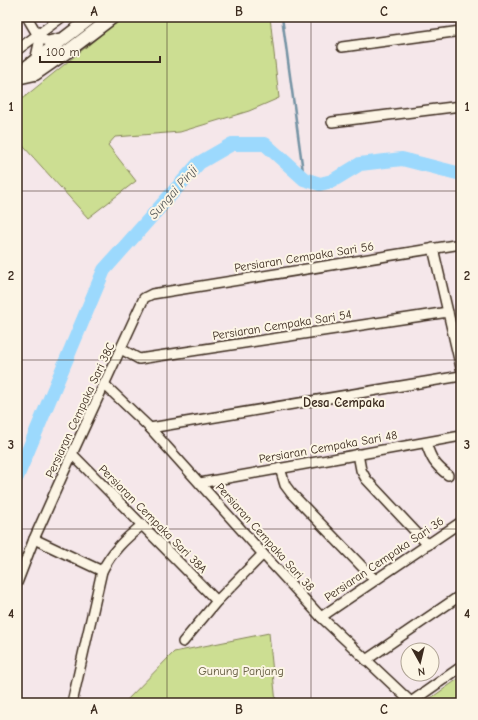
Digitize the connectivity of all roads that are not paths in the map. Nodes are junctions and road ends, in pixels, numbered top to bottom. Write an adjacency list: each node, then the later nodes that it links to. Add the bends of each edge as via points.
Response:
1 (27, 17): 7 (street)
2 (62, 17): 7 (street)
3 (92, 17): 6 (main road)
4 (113, 17): 11 (main road, via 35,74)
5 (461, 31): 8 (street)
6 (70, 35): 7 (street, via 48,41); 10 (main road)
7 (39, 37): 9 (street); 10 (street)
8 (342, 47)
9 (17, 50)
10 (35, 62): 11 (main road)
11 (17, 78)
12 (461, 106): 13 (street)
13 (332, 122)
14 (461, 244): 15 (street, Persiaran Cempaka Sari 56)
15 (433, 248): 16 (street, Persiaran Cempaka Sari 56); 17 (street)
16 (152, 294): 18 (street, Persiaran Cempaka Sari 38C, via 144,298)
17 (448, 312): 18 (street, Persiaran Cempaka Sari 54, via 139,358); 19 (street)
18 (121, 349): 21 (street, Persiaran Cempaka Sari 38C)
19 (461, 368)
20 (461, 376): 22 (street)
21 (104, 384): 22 (street, Persiaran Cempaka Sari 38); 25 (street, Persiaran Cempaka Sari 38C)
22 (150, 428): 29 (street, Persiaran Cempaka Sari 38)
23 (461, 436): 24 (street, Persiaran Cempaka Sari 48)
24 (426, 443): 26 (street, Persiaran Cempaka Sari 48); 28 (street, via 435,465)
25 (72, 454): 31 (street, Persiaran Cempaka Sari 38A); 32 (street, Persiaran Cempaka Sari 38C)
26 (358, 454): 27 (street, Persiaran Cempaka Sari 48); 33 (street, via 361,470 366,479)
27 (280, 468): 29 (street, Persiaran Cempaka Sari 48); 36 (street, via 285,485 291,493)
28 (448, 475)
29 (200, 483): 34 (street, Persiaran Cempaka Sari 38)
30 (461, 522): 33 (street, Persiaran Cempaka Sari 36)
31 (142, 525): 35 (street, via 122,542); 39 (street, Persiaran Cempaka Sari 38A)
32 (34, 539): 35 (street); 37 (street, Persiaran Cempaka Sari 38C)
33 (428, 545): 36 (street, Persiaran Cempaka Sari 36)
34 (263, 554): 39 (street); 40 (street, Persiaran Cempaka Sari 38)
35 (102, 571): 45 (street)
36 (375, 580): 40 (street, Persiaran Cempaka Sari 36)
37 (17, 583)
38 (461, 595): 42 (street)
39 (217, 601): 41 (street)
40 (321, 617): 42 (street, Persiaran Cempaka Sari 38)
41 (183, 642)
42 (366, 660): 44 (street, Persiaran Cempaka Sari 38)
43 (461, 667): 44 (street)
44 (412, 702)
45 (72, 703)

